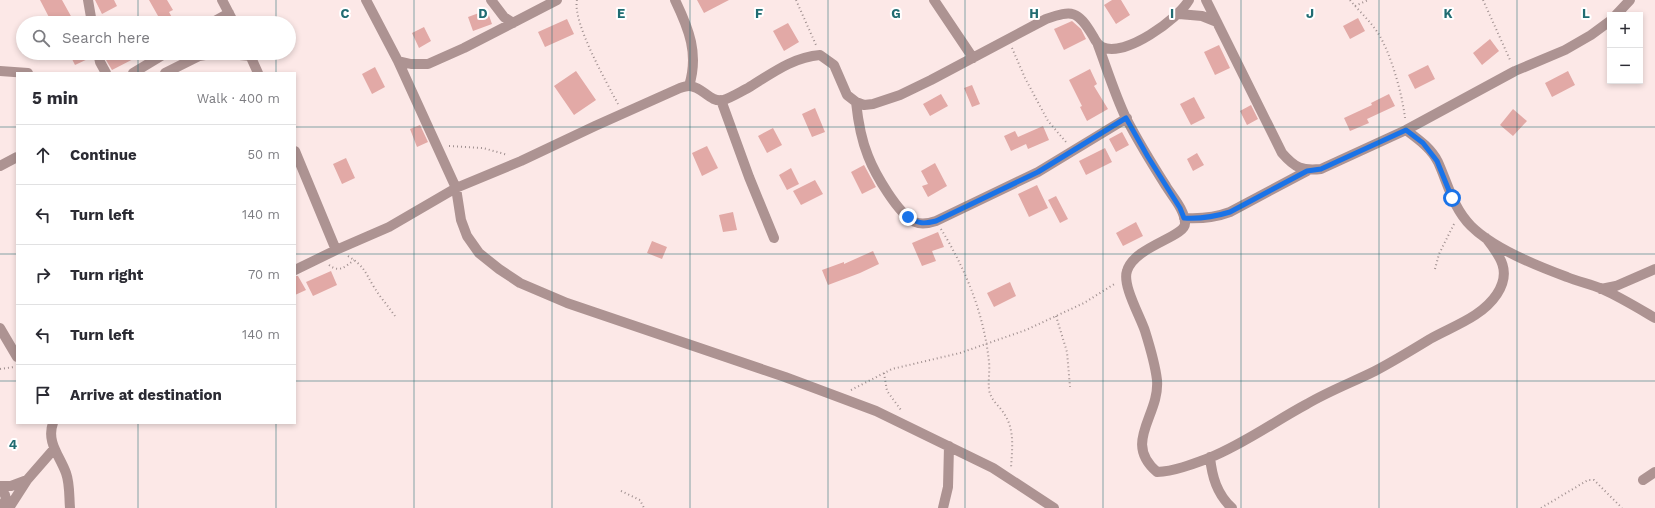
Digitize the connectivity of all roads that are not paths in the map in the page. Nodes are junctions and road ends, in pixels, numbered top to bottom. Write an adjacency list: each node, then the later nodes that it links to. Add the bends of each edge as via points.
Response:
1 (88, 0): 14 (street)
2 (222, 0): 12 (street)
3 (366, 0): 26 (street)
4 (491, 0): 19 (street)
5 (557, 0): 19 (street)
6 (675, 0): 33 (street, via 684,19 694,56 694,72)
7 (934, 0): 21 (street)
8 (1190, 0): 13 (street)
9 (1206, 0): 17 (street)
10 (1630, 0): 11 (street)
11 (1619, 12)
12 (229, 13): 15 (street); 16 (street)
13 (1179, 14): 17 (street, via 1202,16); 20 (street, via 1162,28 1140,40 1113,48)
14 (91, 16)
15 (224, 16)
16 (230, 16)
17 (1218, 22): 41 (street, via 1282,153 1292,165)
18 (1607, 23): 37 (street, via 1565,50 1515,71)
19 (513, 24): 26 (street, via 428,64)
20 (1098, 45): 21 (street, via 1080,17 1065,13 1046,19); 36 (street)
21 (973, 58): 35 (street, via 900,95 873,104 864,105)
22 (100, 60): 29 (street)
23 (154, 60): 30 (street)
24 (191, 60): 31 (street)
25 (253, 60): 32 (street)
26 (398, 61): 42 (street)
27 (0, 71): 28 (street)
28 (16, 72)
29 (103, 72)
30 (135, 72)
31 (167, 72)
32 (258, 72)
33 (689, 86): 34 (street, via 697,88 711,98); 42 (street, via 622,113 521,161)
34 (721, 100): 35 (street, via 738,94 806,56 820,55 834,65 847,95); 44 (street)
35 (856, 102): 36 (street, via 859,127 868,157 898,208 916,223 936,221 1038,172)
36 (1126, 118): 43 (street)
37 (1406, 130): 41 (street, via 1321,169); 45 (street, via 1423,143 1437,161 1460,213)
38 (16, 158): 40 (street)
39 (298, 164): 46 (street)
40 (0, 166)
41 (1307, 171): 43 (street, via 1230,212 1202,219)
42 (456, 188): 46 (street, via 389,227); 54 (street, via 461,220 467,236 479,253 520,283 567,303 785,377 876,411)
43 (1184, 218): 56 (street, via 1186,224 1179,233 1152,245 1140,254 1127,270 1126,277 1132,300 1150,348 1157,382 1141,444 1149,465 1157,472 1167,472)
44 (774, 238)
45 (1486, 238): 49 (street, via 1533,262); 56 (street, via 1498,253 1504,266 1505,278 1497,294 1485,308 1402,356 1308,403)
46 (336, 250): 48 (street)
47 (1655, 269): 49 (street, via 1616,286)
48 (296, 270)
49 (1601, 289): 50 (street)
50 (1655, 318)
51 (0, 328): 52 (street)
52 (16, 356)
53 (53, 424): 55 (street, via 51,435)
54 (949, 446): 64 (street, via 948,487); 65 (street, via 993,468)
55 (54, 449): 58 (street); 63 (street, via 69,484)
56 (1210, 457): 66 (street, via 1218,489)
57 (1655, 472): 59 (street)
58 (27, 480): 60 (street); 62 (street)
59 (1643, 480)
60 (0, 487): 61 (street, via 6,499)
61 (1, 508)
62 (9, 508)
63 (70, 508)
64 (943, 508)
65 (1054, 508)
66 (1232, 508)

